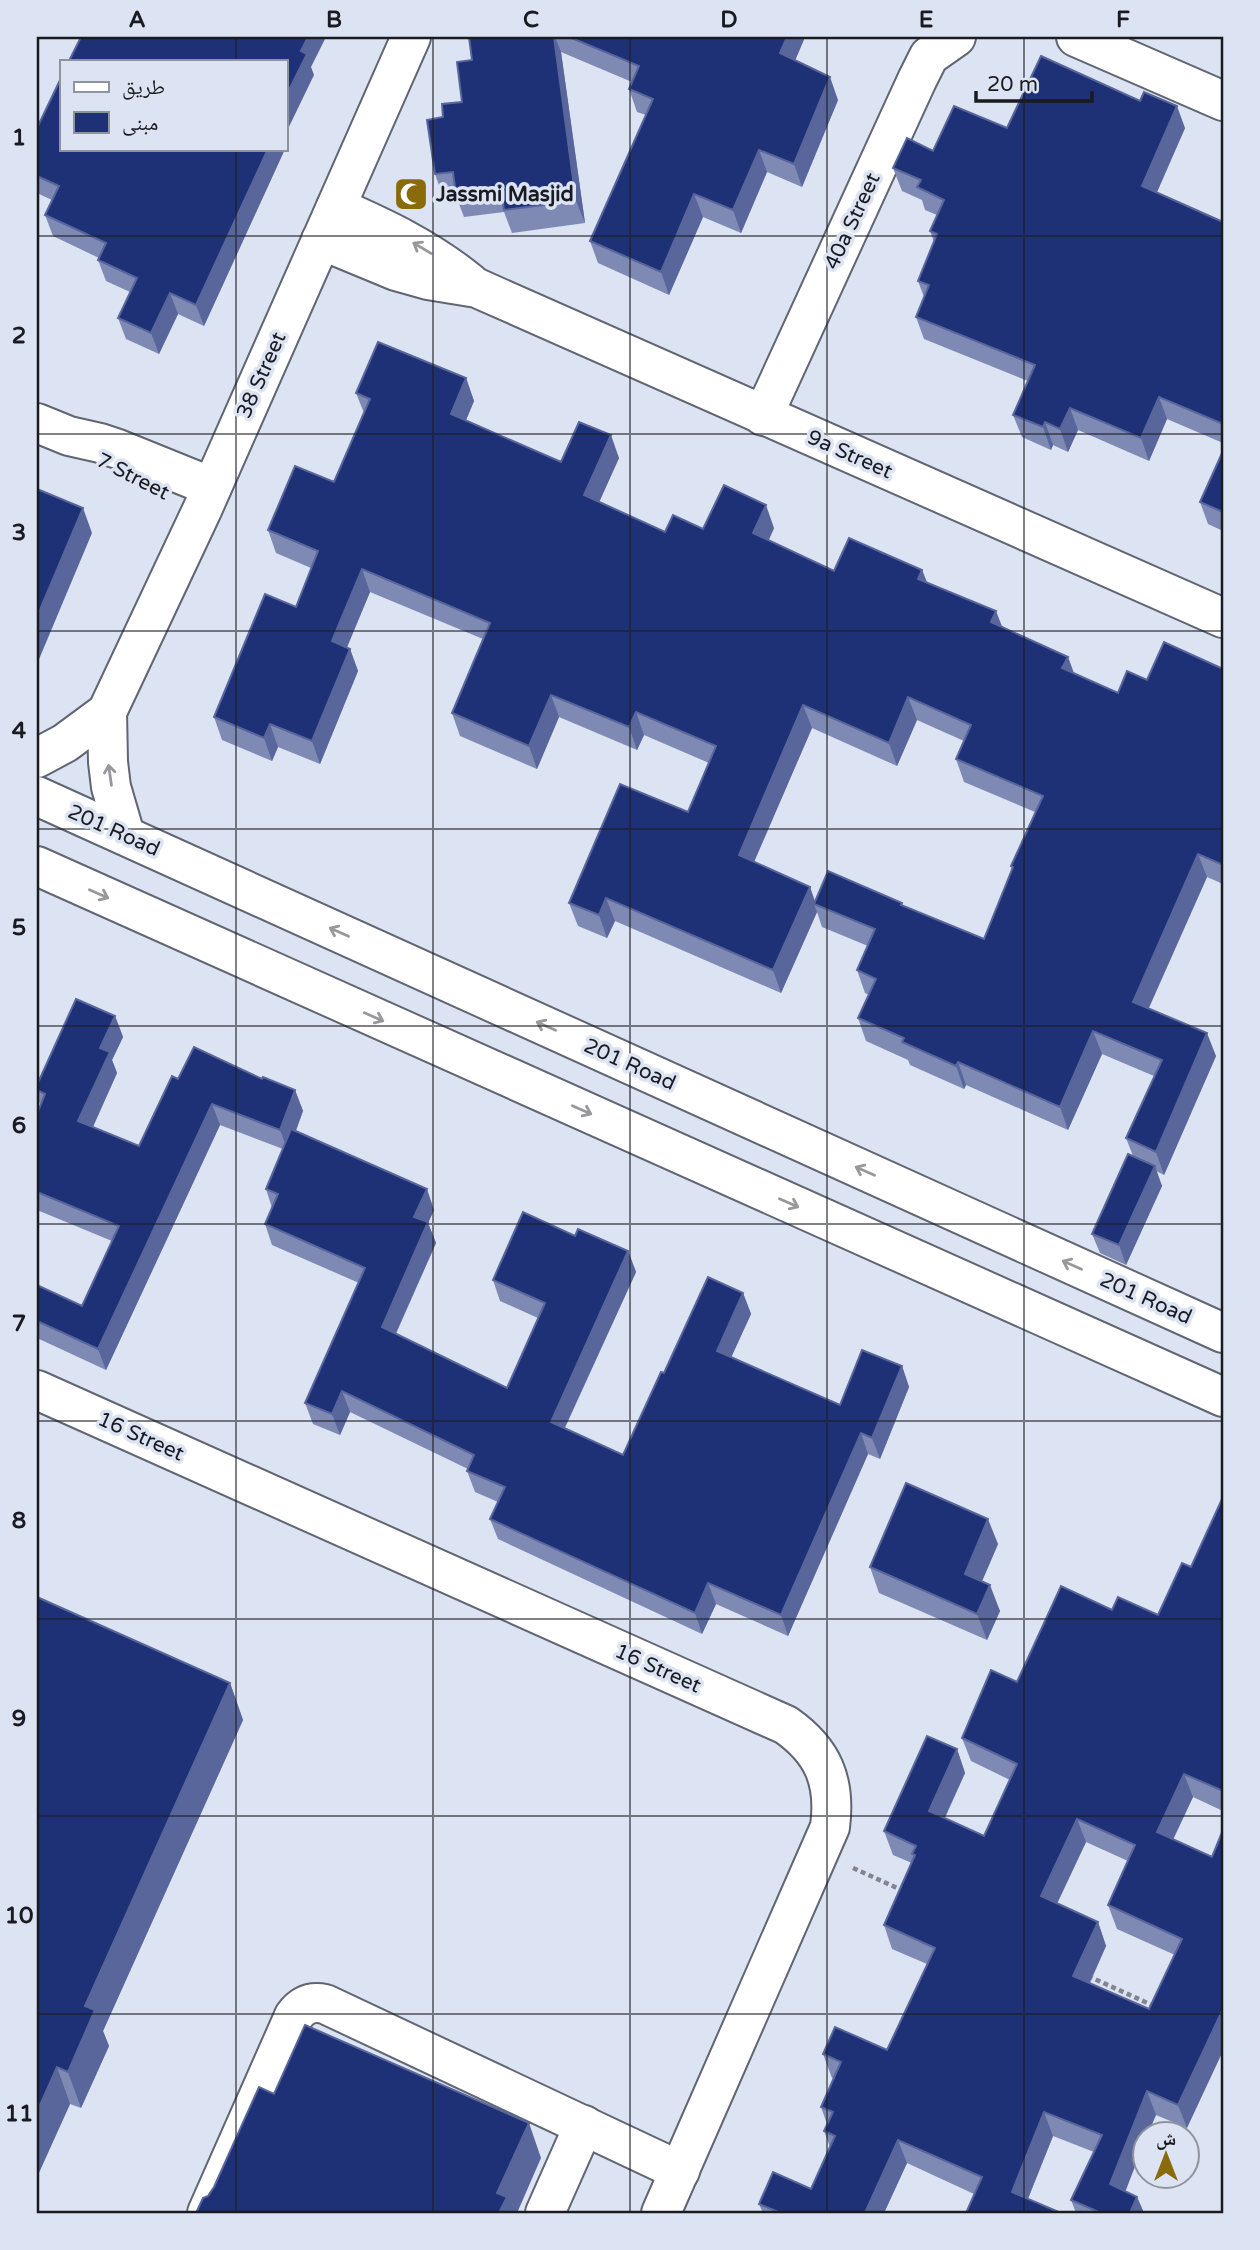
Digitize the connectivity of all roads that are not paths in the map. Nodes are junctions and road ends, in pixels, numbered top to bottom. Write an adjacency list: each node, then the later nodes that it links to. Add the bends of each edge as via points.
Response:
1 (411, 37): 5 (street, 38 Street)
2 (956, 37): 6 (street, 40a Street, via 929,56)
3 (1076, 37): 4 (street)
4 (1223, 101)
5 (328, 223): 6 (street, 9a Street, via 424,249 477,288); 8 (street, 38 Street)
6 (763, 416): 9 (street, 9a Street)
7 (53, 430): 8 (street, 7 Street, via 108,465)
8 (207, 498): 10 (street, 38 Street)
9 (1223, 618)
10 (107, 712): 11 (street, 38 Street); 13 (street, 38 Street, one-way to 10, via 111,787)
11 (37, 758)
12 (37, 796): 13 (street, 201 Road)
13 (125, 835): 15 (street, 201 Road, one-way to 13)
14 (37, 866): 17 (street, one-way to 17)
15 (1223, 1333)
16 (37, 1390): 19 (street, 16 Street, via 786,1725 816,1752 832,1790 830,1827)
17 (1223, 1397)
18 (584, 2125): 19 (street); 20 (street, via 325,2004 308,2004 294,2016); 21 (street)
19 (680, 2171): 22 (street, 16 Street)
20 (207, 2213)
21 (545, 2213)
22 (661, 2213)

